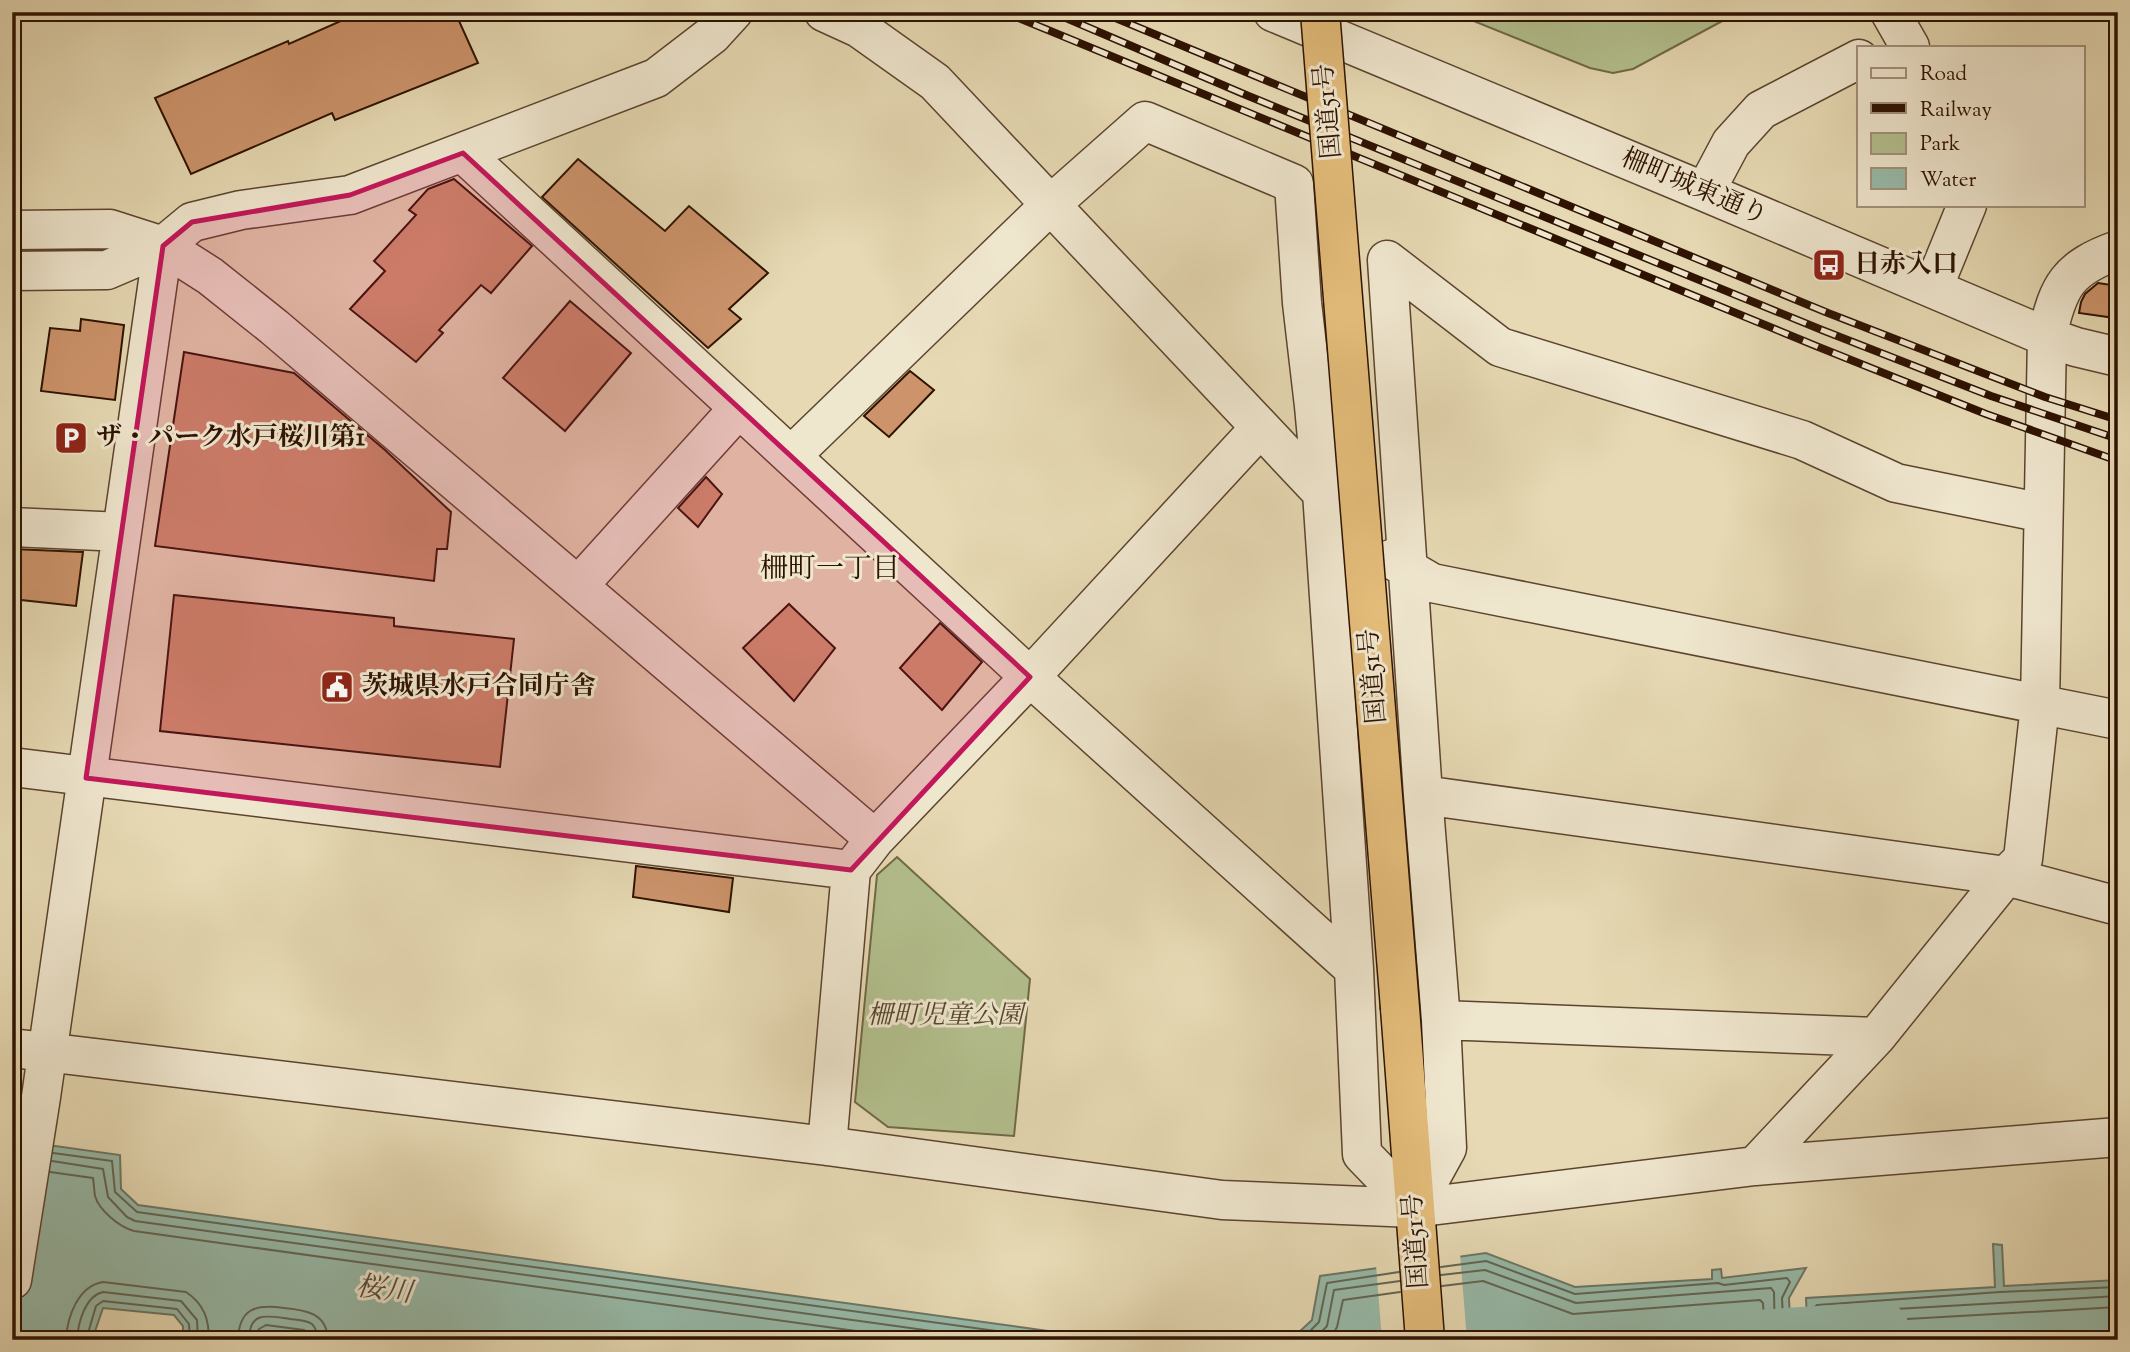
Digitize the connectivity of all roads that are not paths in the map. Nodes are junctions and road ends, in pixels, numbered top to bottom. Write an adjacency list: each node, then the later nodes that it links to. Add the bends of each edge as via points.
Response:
1 (733, 12): 6 (street, via 656,78)
2 (824, 12): 8 (street, via 859,28 935,82)
3 (1273, 12): 7 (street, 柵町城東通り)
4 (1320, 12): 43 (highway, 国道51号, bridge)
5 (1857, 60): 7 (street, via 1761,110 1731,143)
6 (463, 153): 11 (street, via 349,195 241,210 192,222); 17 (street)
7 (1705, 191): 14 (street, 柵町城東通り)
8 (1050, 205): 18 (street); 19 (street); 20 (street, via 1144,121 1294,184)
9 (1967, 206): 14 (street)
10 (12, 230): 11 (street, via 110,229)
11 (163, 246): 13 (street, via 107,270); 23 (street); 25 (street, via 274,327)
12 (2118, 250): 15 (street, via 2093,259 2066,282 2053,306)
13 (12, 271)
14 (1933, 288): 15 (street, 柵町城東通り)
15 (2047, 337): 16 (street, 柵町城東通り); 21 (street)
16 (2118, 357)
17 (739, 408): 19 (street); 25 (street)
18 (1260, 428): 20 (street); 26 (street)
19 (792, 455): 26 (street)
20 (1322, 492): 24 (street, via 1367,540); 36 (street)
21 (2043, 513): 24 (street, via 1896,482 1802,440 1500,347 1387,260); 27 (street)
22 (12, 527): 23 (street)
23 (122, 531): 30 (street)
24 (1407, 570): 27 (street, via 1432,583); 31 (street)
25 (578, 586): 32 (street)
26 (1031, 677): 32 (street); 36 (street)
27 (2040, 705): 28 (street); 34 (street, via 2023,859)
28 (2118, 720)
29 (12, 767): 30 (street)
30 (86, 778): 33 (street); 39 (street)
31 (1423, 794): 34 (street); 37 (street)
32 (875, 839): 33 (street)
33 (851, 870): 41 (street)
34 (2006, 876): 35 (street); 38 (street)
35 (2118, 906)
36 (1354, 970): 43 (street, via 1362,1154)
37 (1441, 1020): 38 (street); 43 (street, via 1447,1148)
38 (1876, 1037): 42 (street)
39 (29, 1051): 41 (street); 44 (street, via 37,1122)
40 (2118, 1137): 42 (street)
41 (827, 1146): 43 (street, via 1222,1200)
42 (1755, 1166): 43 (street)
43 (1414, 1209): 45 (highway, 国道51号)
44 (12, 1280)
45 (1424, 1340)

